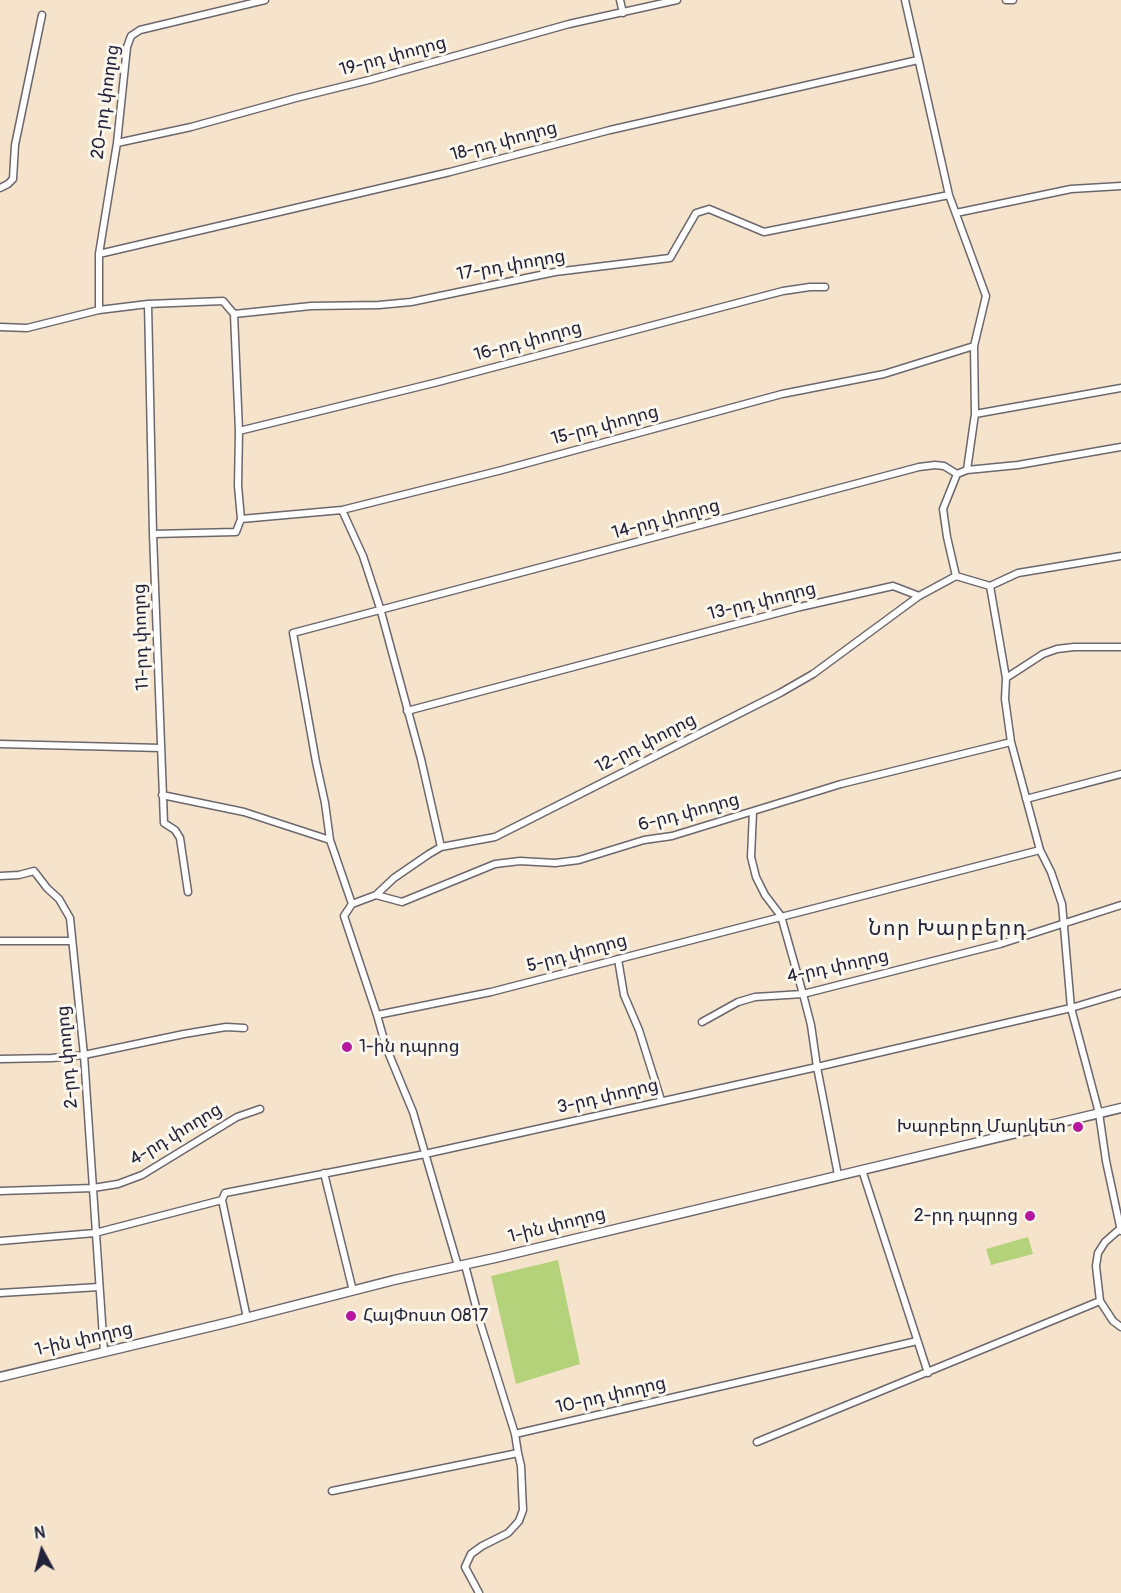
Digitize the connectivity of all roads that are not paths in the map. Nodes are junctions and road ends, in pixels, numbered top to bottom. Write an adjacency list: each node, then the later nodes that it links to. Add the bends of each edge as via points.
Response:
1 (265, 0): 10 (street, 20-րդ փողոց, via 140,30 131,36)
2 (620, 0): 7 (street)
3 (677, 0): 7 (street, 19-րդ փողոց)
4 (905, 0): 9 (street)
5 (1006, 0): 6 (street)
6 (1013, 0)
7 (623, 13): 10 (street, 19-րդ փողոց, via 568,24 191,127)
8 (42, 15): 12 (street, via 15,145 13,179)
9 (918, 60): 13 (street); 15 (street, 18-րդ փողոց, via 610,130)
10 (117, 142): 15 (street, 20-րդ փողոց)
11 (1121, 186): 14 (street, via 1071,189)
12 (0, 188)
13 (950, 195): 14 (street); 19 (street, 17-րդ փողոց, via 764,232 709,209 696,213 670,258 555,272 411,302)
14 (956, 213): 21 (street, via 986,296)
15 (99, 255): 18 (street, 20-րդ փողոց)
16 (825, 287): 24 (street, 16-րդ փողոց, via 783,291)
17 (148, 304): 18 (street); 19 (street, via 223,301); 30 (street, 11-րդ փողոց)
18 (99, 310): 20 (street, via 27,328)
19 (234, 314): 24 (street)
20 (0, 327)
21 (974, 346): 23 (street); 28 (street, 15-րդ փողոց, via 884,374 782,394)
22 (1121, 388): 23 (street)
23 (975, 414): 26 (street)
24 (239, 431): 29 (street)
25 (1121, 447): 26 (street)
26 (967, 470): 27 (street)
27 (957, 474): 32 (street, via 943,509); 35 (street, 14-րդ փողոց, via 944,466 919,467)
28 (342, 510): 29 (street, 15-րդ փողոց); 35 (street)
29 (241, 519): 30 (street, via 236,532)
30 (153, 534): 41 (street, 11-րդ փողոց)
31 (1121, 556): 33 (street, via 1018,573)
32 (956, 576): 33 (street); 34 (street)
33 (990, 586): 37 (street)
34 (919, 596): 38 (street, 13-րդ փողոց, via 893,586); 47 (street, 12-րդ փողոց, via 813,674 780,693 495,837)
35 (380, 608): 38 (street); 46 (street, 14-րդ փողոց, via 293,633)
36 (1121, 647): 37 (street, via 1057,649)
37 (1006, 678): 39 (street)
38 (407, 711): 47 (street)
39 (1011, 742): 44 (street); 45 (street, 6-րդ փողոց, via 841,784)
40 (0, 744): 41 (street)
41 (161, 748): 43 (street, 11-րդ փողոց)
42 (1121, 774): 44 (street)
43 (162, 795): 46 (street, via 244,812); 50 (street, 11-րդ փողոց, via 164,822 180,838)
44 (1026, 799): 48 (street)
45 (753, 812): 51 (street, 6-րդ փողոց, via 579,860 495,864 402,902); 54 (street, via 751,857 756,878)
46 (330, 840): 52 (street)
47 (441, 847): 51 (street, 12-րդ փողոց)
48 (1040, 850): 54 (street, 5-րդ փողոց); 55 (street, via 1062,904)
49 (0, 876): 57 (street, 2-րդ փողոց, via 34,871 70,918)
50 (188, 892)
51 (376, 895): 52 (street)
52 (352, 904): 62 (street, via 344,916)
53 (1121, 905): 55 (street, 4-րդ փողոց)
54 (781, 916): 58 (street, 5-րդ փողոց); 60 (street)
55 (1063, 924): 60 (street, 4-րդ փողոց); 61 (street)
56 (0, 941): 57 (street)
57 (71, 941): 65 (street, 2-րդ փողոց)
58 (618, 959): 62 (street, 5-րդ փողոց, via 491,992); 68 (street, via 624,995)
59 (1121, 993): 61 (street, 3-րդ փողոց)
60 (803, 994): 63 (street, 4-րդ փողոց, via 755,997); 67 (street, via 812,1025)
61 (1071, 1008): 67 (street, 3-րդ փողոց); 71 (street)
62 (377, 1015): 72 (street)
63 (702, 1022)
64 (244, 1028): 65 (street, via 184,1034)
65 (84, 1055): 66 (street); 76 (street, 2-րդ փողոց)
66 (0, 1059)
67 (817, 1067): 68 (street, 3-րդ փողոց); 75 (street)
68 (661, 1100): 72 (street, 3-րդ փողոց)
69 (260, 1108): 76 (street, 4-րդ փողոց, via 237,1117 142,1175)
70 (1121, 1108): 71 (main road, 1-ին փողոց)
71 (1099, 1113): 73 (main road, 1-ին փողոց); 79 (street)
72 (425, 1154): 74 (street, 3-րդ փողոց); 82 (street)
73 (862, 1170): 75 (main road, 1-ին փողոց); 89 (street)
74 (324, 1173): 78 (street, 3-րդ փողոց, via 225,1193); 84 (street)
75 (838, 1175): 82 (main road, 1-ին փողոց)
76 (93, 1188): 77 (street, 4-րդ փողոց); 80 (street, 2-րդ փողոց)
77 (0, 1191)
78 (222, 1200): 80 (street); 87 (street)
79 (1121, 1229): 86 (street, via 1098,1253)
80 (96, 1233): 81 (street); 83 (street, 2-րդ փողոց)
81 (0, 1241)
82 (462, 1266): 84 (main road, 1-ին փողոց); 93 (street)
83 (99, 1287): 85 (street); 90 (street, 2-րդ փողոց)
84 (353, 1291): 87 (main road, 1-ին փողոց)
85 (0, 1293)
86 (1101, 1301): 88 (street); 91 (street)
87 (247, 1318): 90 (main road, 1-ին փողոց)
88 (1121, 1327)
89 (917, 1341): 91 (street); 93 (street, 10-րդ փողոց)
90 (104, 1352): 92 (main road, 1-ին փողոց)
91 (928, 1373): 94 (street)
92 (0, 1377)
93 (515, 1434): 95 (street)
94 (757, 1442)
95 (518, 1453): 96 (street); 97 (street, via 523,1510 519,1521 508,1533 471,1554 465,1567)
96 (332, 1491)
97 (479, 1593)

